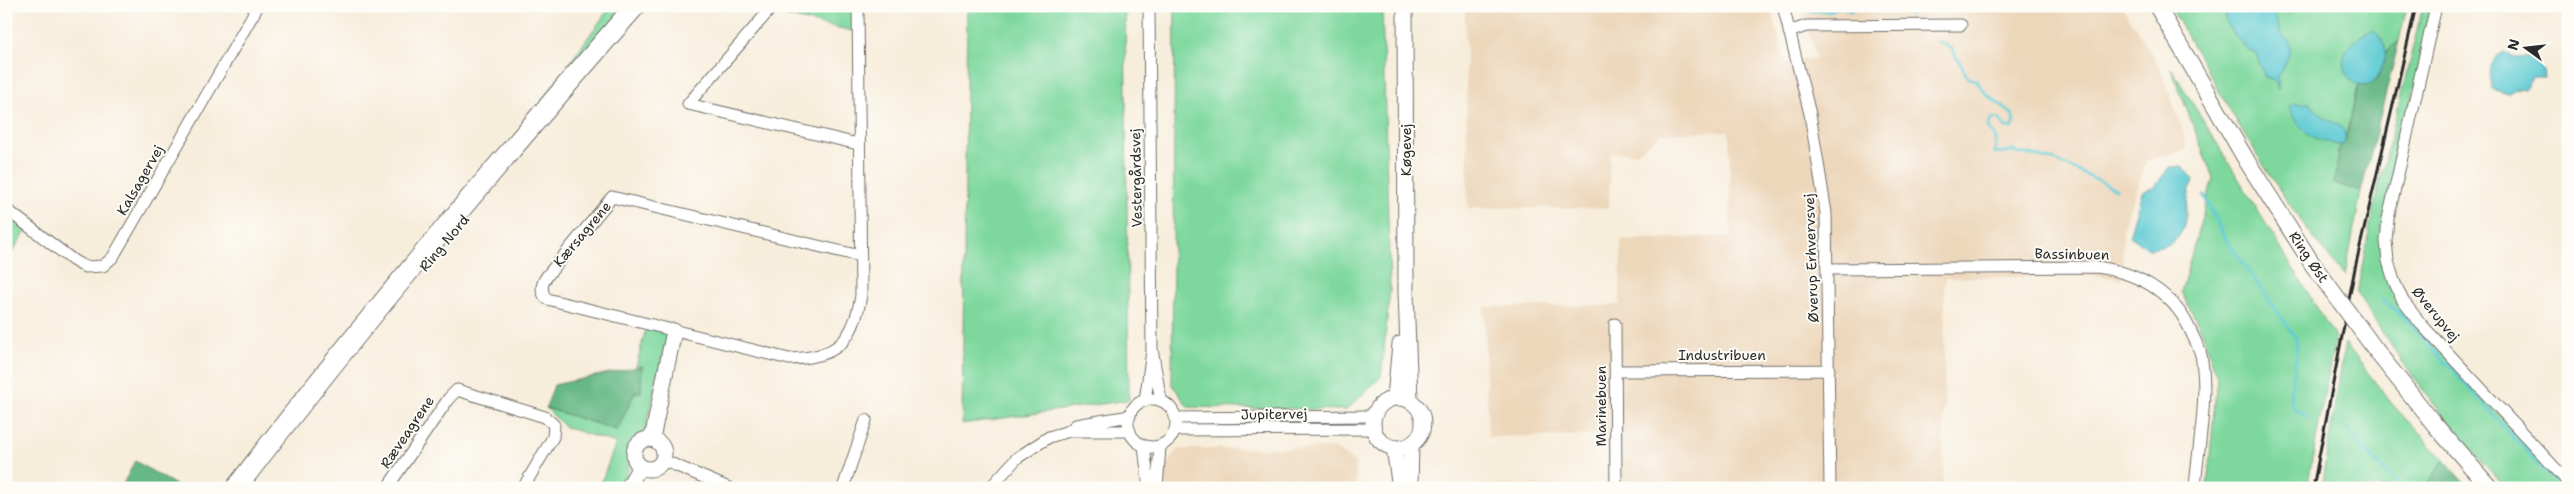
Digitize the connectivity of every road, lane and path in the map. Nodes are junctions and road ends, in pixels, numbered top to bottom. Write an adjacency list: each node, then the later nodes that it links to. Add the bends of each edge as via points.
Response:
1 (258, 6): 14 (street, Kalsagervej, via 113,257 103,266 84,267 74,262)
2 (635, 6): 39 (highway, via 409,269)
3 (647, 6): 40 (highway, Ring Nord, via 357,348)
4 (773, 6): 13 (street, via 688,104)
5 (858, 6): 13 (street, Kærsagrene)
6 (1149, 6): 19 (street, Vestergårdsvej)
7 (1405, 6): 22 (street, Køgevej)
8 (1783, 6): 12 (street, Øverup Erhvervsvej)
9 (2157, 6): 54 (main road, Ring Øst, bridge, via 2248,163 2313,265 2381,357)
10 (2436, 6): 38 (street, Øverupvej, via 2388,220 2388,260 2403,301 2421,324)
11 (1961, 25): 12 (street, via 1806,26)
12 (1789, 32): 16 (street, Øverup Erhvervsvej, via 1810,114 1822,180)
13 (858, 144): 15 (street, Kærsagrene)
14 (6, 210)
15 (860, 256): 18 (street, Kærsagrene, via 861,295 853,331 823,354 789,359); 18 (street, Kærsagrene, via 612,197 547,276 543,282 543,295 547,299)
16 (1827, 269): 20 (street, Øverup Erhvervsvej); 53 (street, Bassinbuen, via 2097,268 2122,271 2150,283 2187,321 2201,353 2204,383)
17 (1615, 324): 21 (street, Marinebuen)
18 (674, 331): 31 (street)
19 (1152, 349): 23 (street, Vestergårdsvej); 24 (street, Vestergårdsvej)
20 (1829, 370): 21 (street, Industribuen); 52 (street, Øverup Erhvervsvej)
21 (1616, 371): 51 (street, Marinebuen)
22 (1403, 399): 27 (street, via 1379,405); 32 (street, via 1421,411 1421,434)
23 (1145, 401): 24 (street); 25 (street)
24 (1161, 401): 28 (street, via 1170,408)
25 (1130, 416): 29 (street, via 1076,425); 30 (street)
26 (866, 420): 45 (street)
27 (1373, 423): 28 (street, Jupitervej); 35 (street, via 1383,444)
28 (1175, 424): 34 (street, via 1167,442)
29 (1068, 431): 30 (street); 46 (street, via 1049,437 1016,458)
30 (1130, 431): 33 (street)
31 (652, 440): 36 (street, via 661,445); 37 (street, via 643,440 636,446 635,459)
32 (1411, 445): 35 (street); 50 (street)
33 (1144, 446): 34 (street); 47 (street)
34 (1160, 446): 48 (street)
35 (1394, 448): 49 (street)
36 (663, 460): 37 (street, via 656,468); 44 (street)
37 (640, 466): 43 (street)
38 (2568, 482)
39 (236, 488)
40 (250, 488)
41 (388, 488): 42 (street, Ræveagrene, via 457,390 544,417 554,425 553,437)
42 (523, 488)
43 (628, 488)
44 (729, 488)
45 (843, 488)
46 (990, 488)
47 (1149, 488)
48 (1157, 488)
49 (1400, 488)
50 (1410, 488)
51 (1616, 488)
52 (1830, 488)
53 (2195, 488)
54 (2490, 488)

